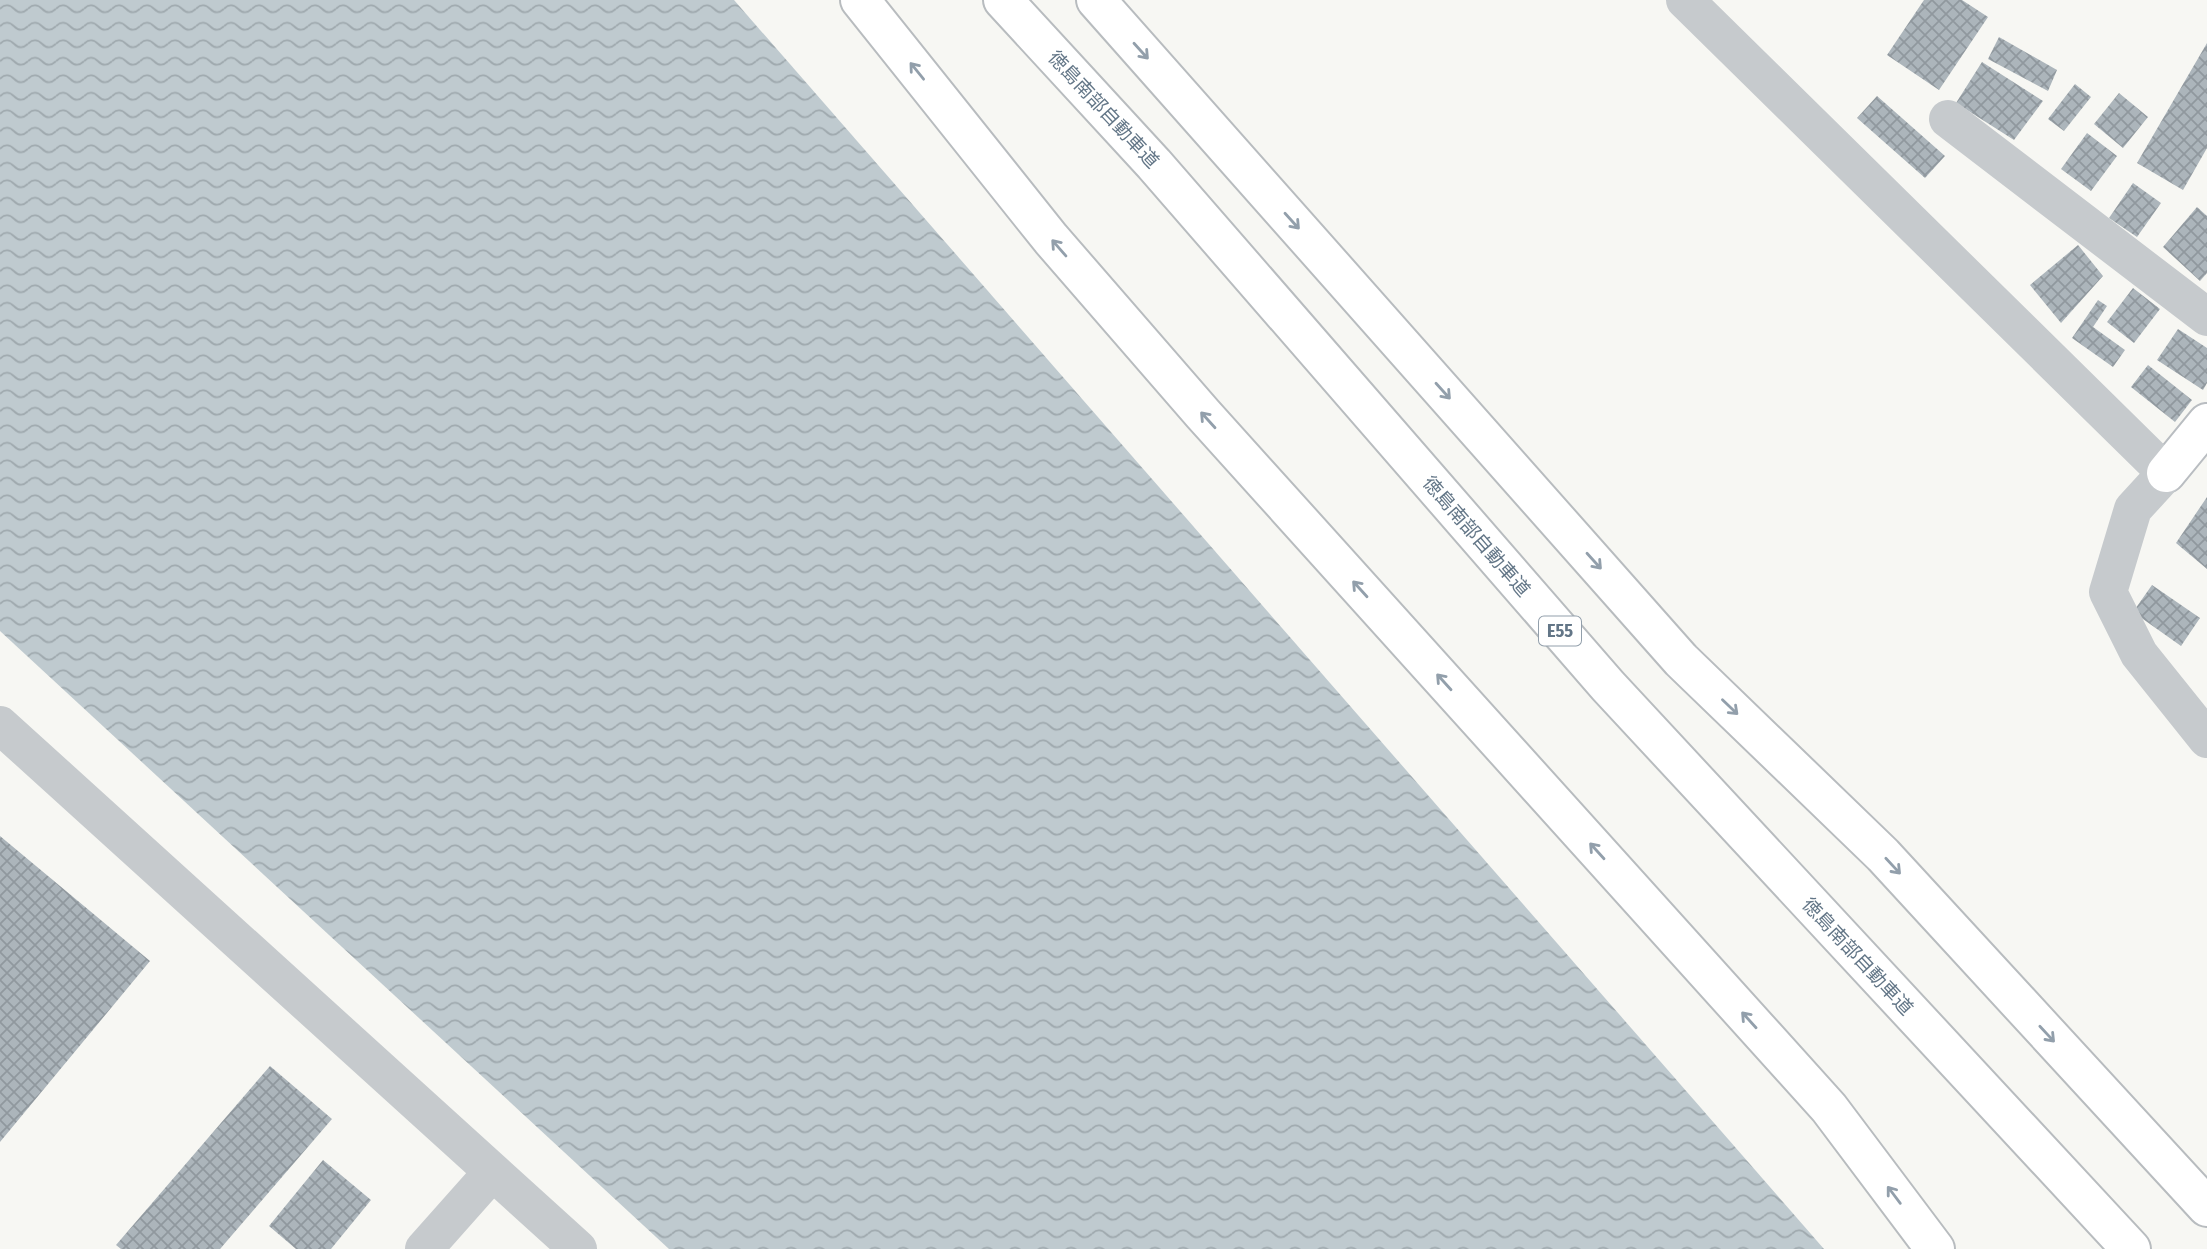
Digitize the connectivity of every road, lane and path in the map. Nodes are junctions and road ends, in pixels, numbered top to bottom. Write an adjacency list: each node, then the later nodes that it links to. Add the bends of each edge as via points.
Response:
1 (860, 0): 18 (main road, one-way to 1, via 1829,1108 1203,414 1051,239)
2 (1003, 0): 19 (main road, 徳島南部自動車道 / E55, via 1154,164 1608,686)
3 (1096, 0): 14 (main road, one-way to 14, via 1681,660 1883,855)
4 (1685, 0): 8 (street)
5 (1948, 119): 6 (street)
6 (2207, 317)
7 (2207, 423): 8 (main road)
8 (2166, 473): 9 (street, via 2133,509 2108,592 2139,654)
9 (2194, 713): 12 (street)
10 (0, 725): 17 (street)
11 (0, 736): 13 (street)
12 (2207, 739)
13 (488, 1177): 15 (street); 16 (street)
14 (2207, 1207)
15 (424, 1249)
16 (568, 1249)
17 (578, 1249)
18 (1935, 1249)
19 (2131, 1249)

